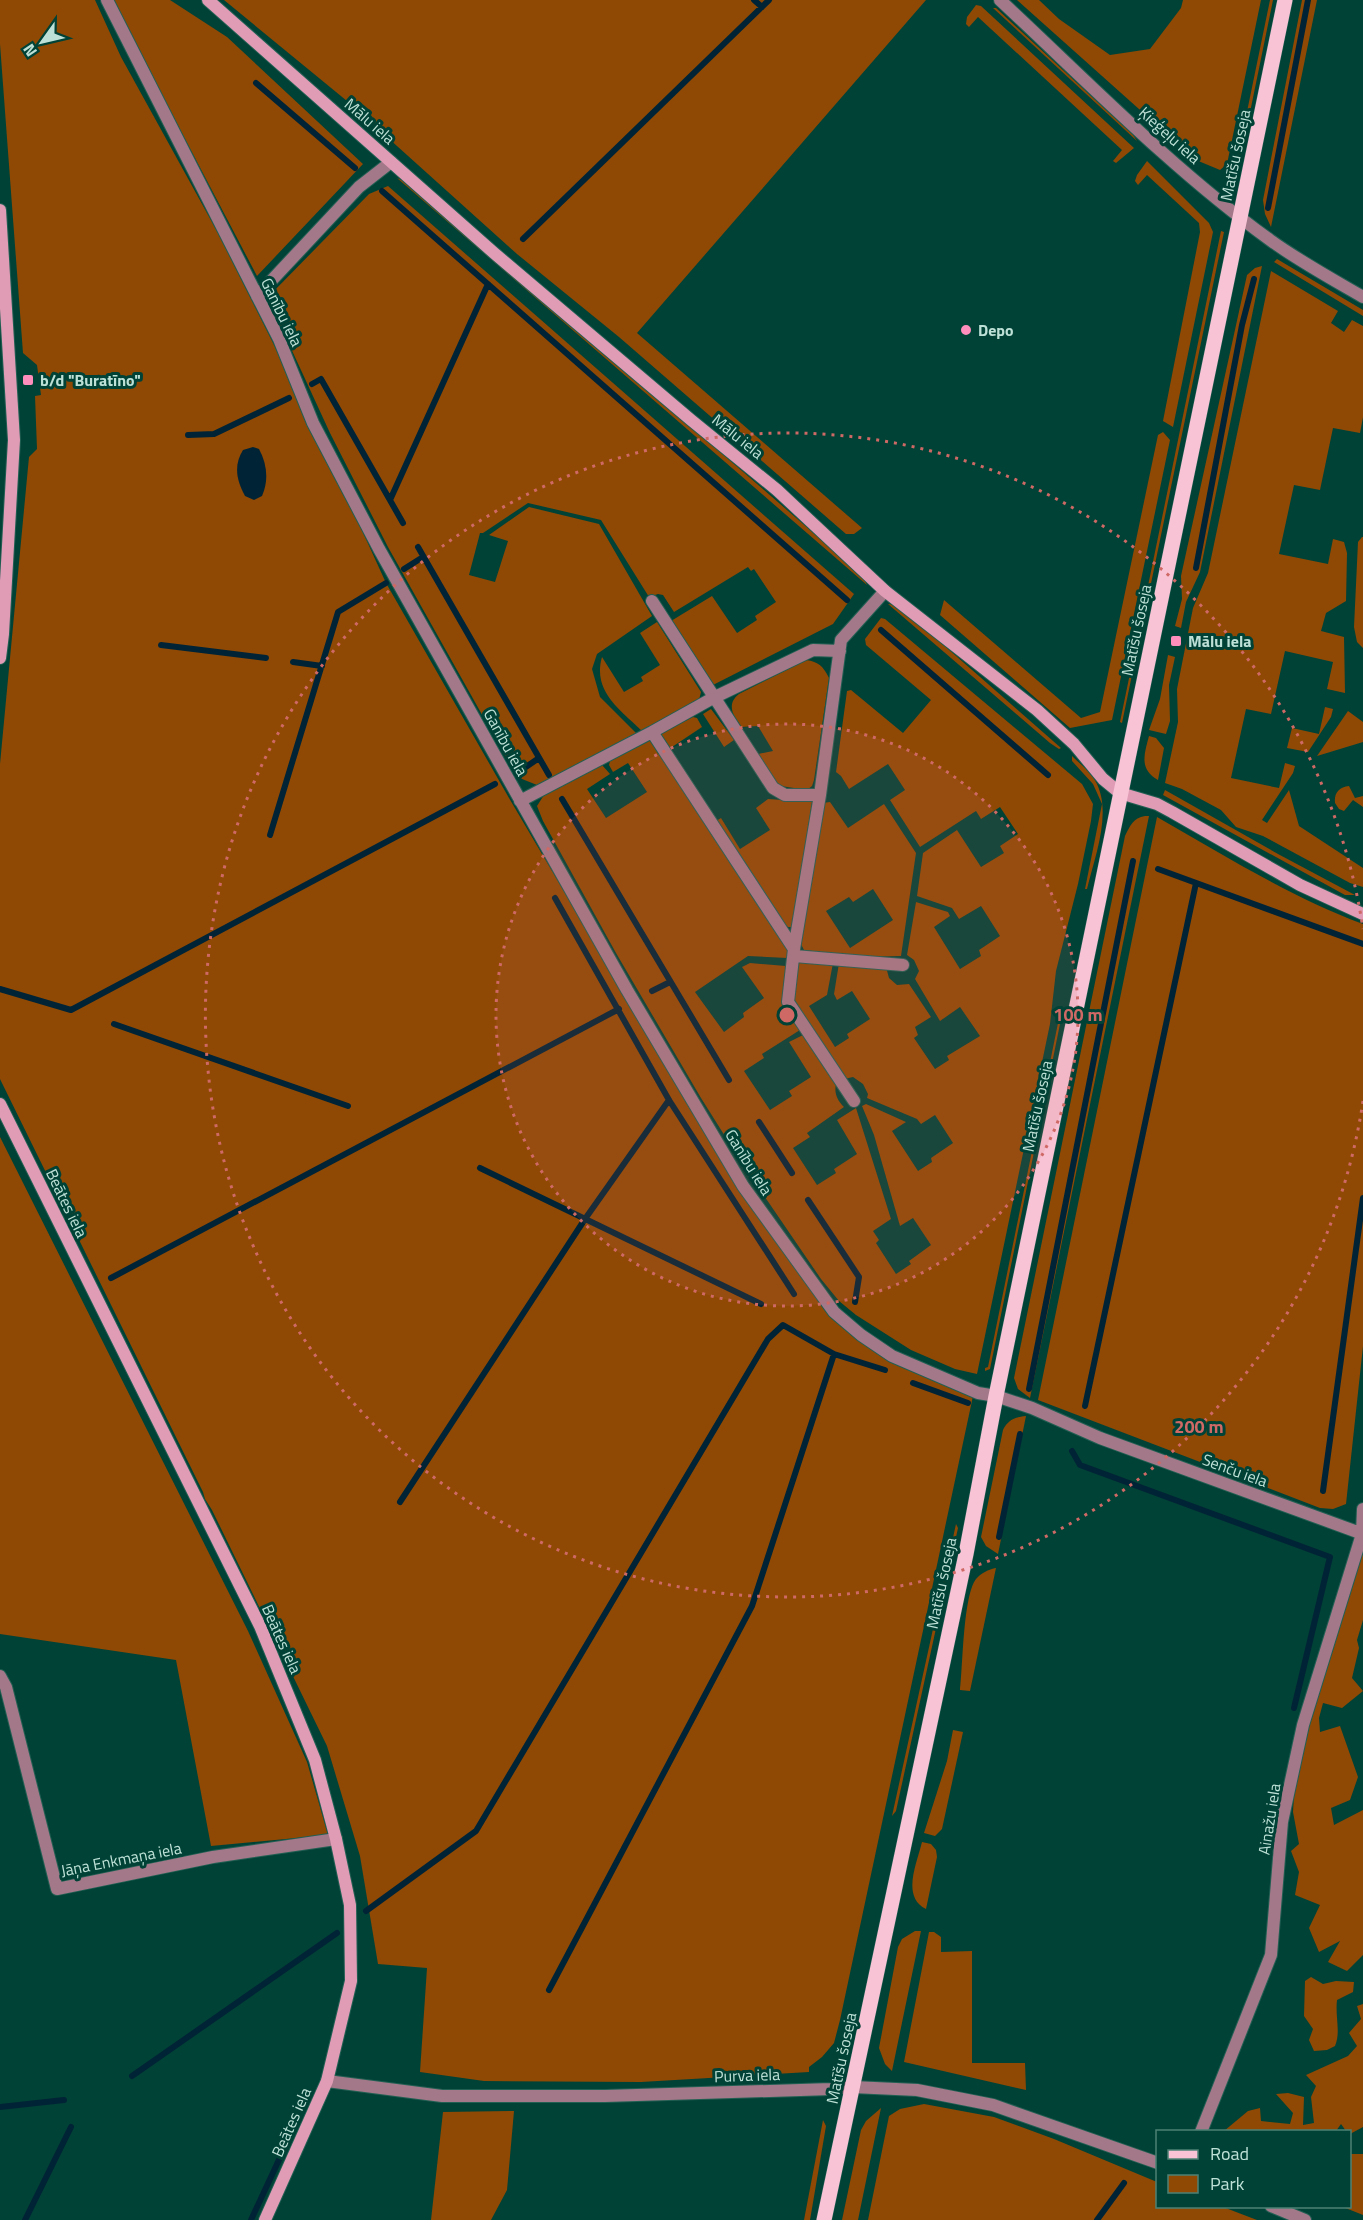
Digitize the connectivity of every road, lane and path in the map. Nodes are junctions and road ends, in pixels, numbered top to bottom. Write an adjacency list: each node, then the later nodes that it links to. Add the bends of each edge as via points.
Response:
1 (107, 0): 8 (street, Ganību iela)
2 (208, 0): 5 (street, Mālu iela)
3 (999, 0): 7 (street, Ķieģeļu iela)
4 (1286, 0): 7 (main road, Matīšu šoseja)
5 (391, 162): 8 (street, via 359,187); 10 (street, Mālu iela, via 777,490)
6 (0, 210): 13 (street, via 14,440)
7 (1241, 218): 9 (street, Ķieģeļu iela, via 1272,242); 16 (main road, Matīšu šoseja)
8 (257, 296): 18 (street, Ganību iela, via 319,434)
9 (1363, 297)
10 (885, 591): 12 (street, via 841,640); 16 (street, Mālu iela, via 1036,710)
11 (652, 601): 14 (street)
12 (840, 651): 14 (street, via 813,650); 17 (street)
13 (0, 658)
14 (713, 698): 15 (street); 17 (street, via 773,788 785,795)
15 (652, 732): 18 (street); 20 (street)
16 (1120, 793): 19 (street, Mālu iela, via 1173,812 1300,885); 24 (main road, Matīšu šoseja)
17 (820, 795): 20 (street)
18 (520, 801): 24 (street, Ganību iela, via 743,1186 834,1311 892,1356 978,1393)
19 (1363, 914)
20 (794, 952): 21 (street); 22 (street, via 788,1002)
21 (903, 966)
22 (854, 1101)
23 (0, 1104): 28 (street, Beātes iela, via 260,1626 315,1760)
24 (996, 1396): 26 (street, Senču iela); 30 (main road, Matīšu šoseja)
25 (1363, 1509): 26 (street, Ainažu iela)
26 (1363, 1534): 31 (street, Ainažu iela, via 1303,1725 1282,1822 1271,1955)
27 (0, 1676): 28 (street, Jāņa Enkmaņa iela, via 57,1890 213,1857)
28 (336, 1839): 29 (street, Beātes iela, via 350,1905 351,1981)
29 (327, 2081): 30 (street, Purva iela, via 442,2096 605,2096); 34 (street, Beātes iela)
30 (853, 2087): 32 (street, Purva iela, via 917,2090 993,2105); 35 (main road, Matīšu šoseja)
31 (1202, 2130)
32 (1156, 2162)
33 (1276, 2208): 36 (street)
34 (266, 2220)
35 (824, 2220)
36 (1305, 2220)

